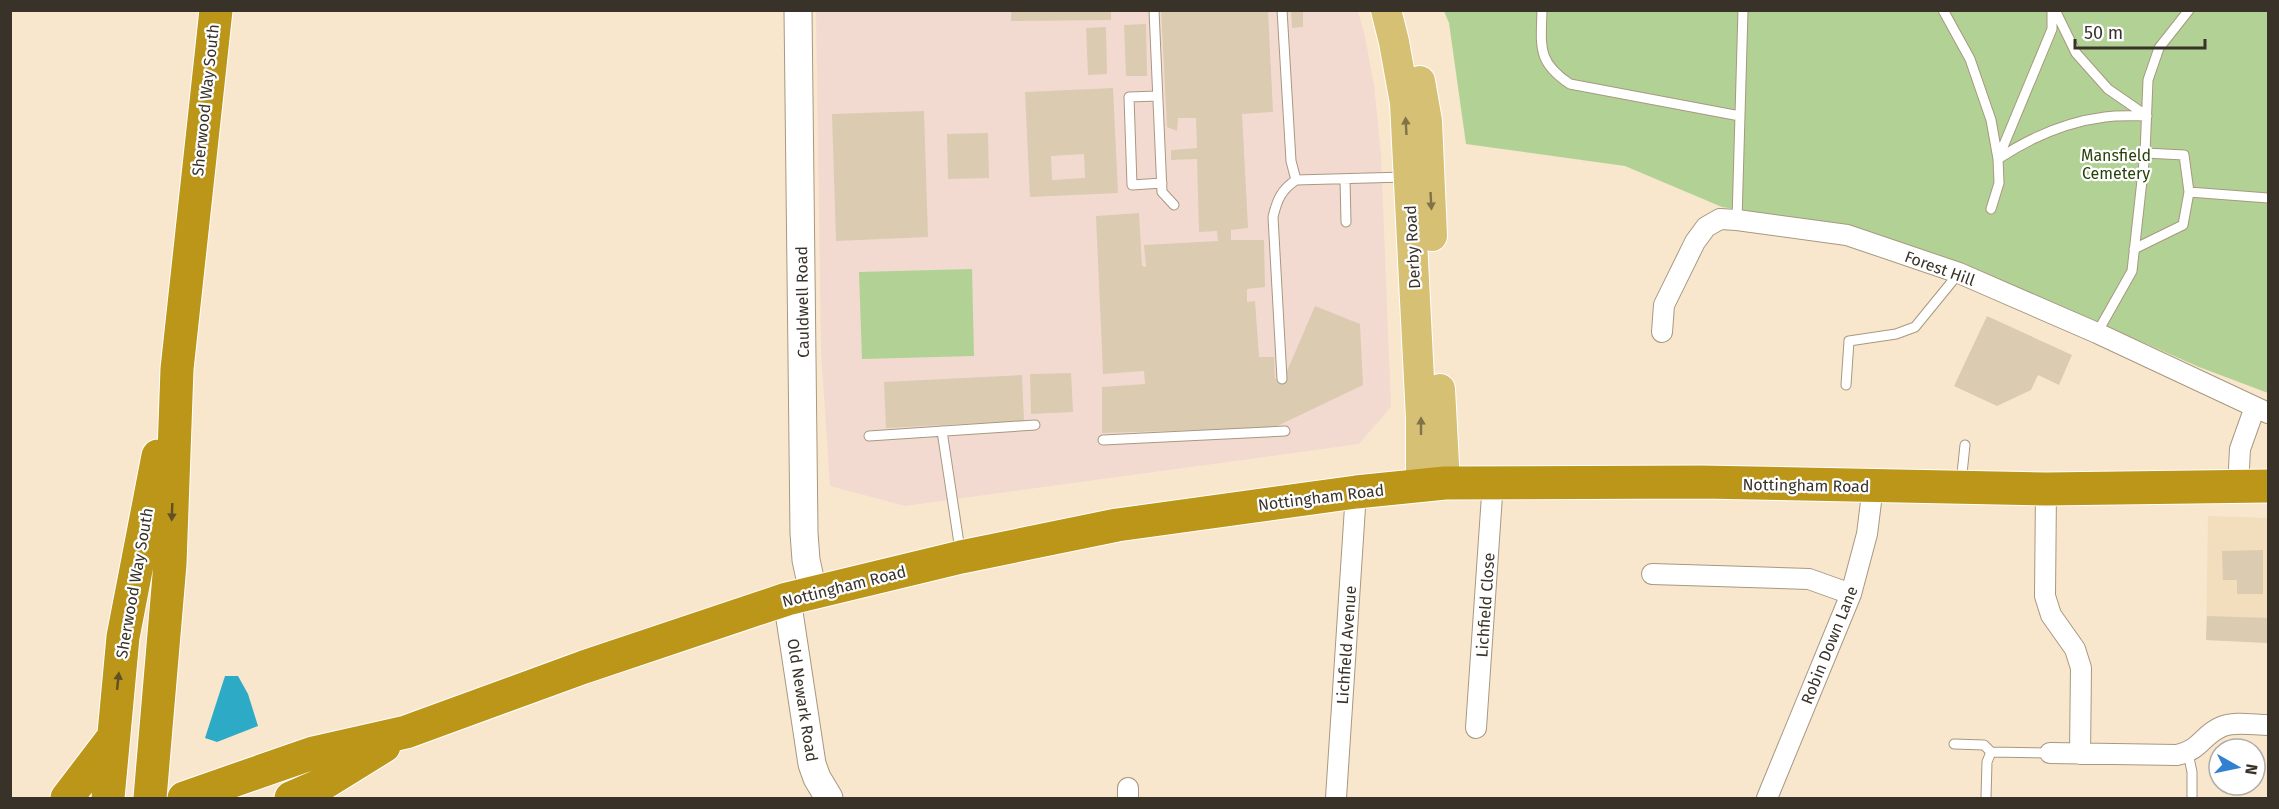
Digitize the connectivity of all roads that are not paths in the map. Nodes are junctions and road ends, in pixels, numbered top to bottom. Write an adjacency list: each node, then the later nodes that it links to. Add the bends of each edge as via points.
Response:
1 (216, 10): 31 (highway, Sherwood Way South)
2 (798, 10): 52 (street, Cauldwell Road, via 806,560)
3 (1154, 10): 12 (lane)
4 (1282, 10): 19 (lane, via 1291,161)
5 (1386, 10): 17 (main road, Derby Road, one-way to 5, via 1405,103)
6 (1406, 10): 42 (main road, Derby Road, one-way to 42, via 1427,121)
7 (1542, 10): 13 (lane, via 1544,60 1570,84)
8 (1743, 10): 13 (lane)
9 (1943, 10): 16 (lane, via 1970,59 1991,120)
10 (2054, 10): 14 (lane, via 2076,53 2108,89); 16 (lane, via 2052,29)
11 (2189, 10): 14 (lane, via 2159,48 2148,80)
12 (1158, 96): 20 (lane); 20 (lane, via 1129,97 1132,185)
13 (1740, 116): 25 (lane)
14 (2147, 116): 15 (lane); 16 (lane, via 2105,116 2055,128)
15 (2145, 153): 21 (lane, via 2184,155); 27 (lane)
16 (1998, 159): 24 (lane, via 1999,183)
17 (1408, 177): 18 (lane); 42 (main road, Derby Road, one-way to 17, via 1421,418)
18 (1345, 179): 19 (lane); 26 (lane)
19 (1296, 180): 32 (lane, via 1285,187 1276,201 1273,217)
20 (1162, 183): 23 (lane, via 1162,192)
21 (2188, 192): 22 (lane); 27 (lane, via 2183,225)
22 (2268, 198)
23 (1174, 205)
24 (1991, 209)
25 (1737, 220): 28 (street, Forest Hill, via 1847,236); 29 (street, Forest Hill, via 1720,219 1706,227 1695,242 1664,305)
26 (1346, 222)
27 (2134, 249): 30 (lane, via 2132,271)
28 (1959, 273): 30 (street, Forest Hill); 33 (lane, via 1915,327 1849,341)
29 (1662, 332)
30 (2097, 333): 34 (street, Forest Hill)
31 (177, 369): 49 (highway, Sherwood Way South, one-way to 49); 56 (highway, Sherwood Way South, one-way to 31, via 128,608)
32 (1282, 379)
33 (1846, 386)
34 (2262, 410): 44 (street, via 2240,448)
35 (1035, 425): 36 (lane)
36 (942, 431): 38 (lane); 48 (lane)
37 (1285, 431): 39 (lane)
38 (869, 436)
39 (1103, 440)
40 (1965, 445): 45 (lane)
41 (1493, 482): 42 (highway, Nottingham Road); 43 (highway, Nottingham Road); 54 (street, Lichfield Close)
42 (1433, 484): 47 (highway, Nottingham Road)
43 (1873, 486): 45 (highway, Nottingham Road); 51 (street, Robin Down Lane, via 1868,534)
44 (2253, 486): 46 (highway, Nottingham Road)
45 (1960, 488): 46 (highway, Nottingham Road)
46 (2046, 489): 61 (street, via 2045,596 2051,615 2079,658)
47 (1356, 492): 48 (highway, Nottingham Road, via 1117,525); 71 (street, Lichfield Avenue)
48 (960, 557): 52 (highway, Nottingham Road)
49 (170, 564): 65 (highway, via 148,620); 66 (highway, Sherwood Way South)
50 (1652, 574): 51 (street, via 1809,579)
51 (1851, 594): 72 (street, Robin Down Lane)
52 (800, 595): 55 (highway, Nottingham Road); 70 (street, Old Newark Road, via 812,764)
53 (2268, 725): 60 (street, via 2222,726)
54 (1476, 728)
55 (406, 732): 62 (highway, Nottingham Road); 67 (highway, Nottingham Road, via 313,753)
56 (112, 739): 63 (highway); 64 (highway, Sherwood Way South)
57 (1954, 744): 58 (lane, via 1984,745)
58 (1991, 752): 59 (lane); 73 (lane)
59 (2049, 753): 61 (street)
60 (2188, 753): 61 (street); 74 (lane)
61 (2080, 754)
62 (353, 764): 68 (highway, via 314,772); 69 (highway, Nottingham Road, via 321,785)
63 (67, 798)
64 (108, 798)
65 (130, 798)
66 (150, 798)
67 (184, 798)
68 (242, 798)
69 (291, 798)
70 (829, 798)
71 (1336, 798)
72 (1767, 798)
73 (1986, 798)
74 (2192, 798)

